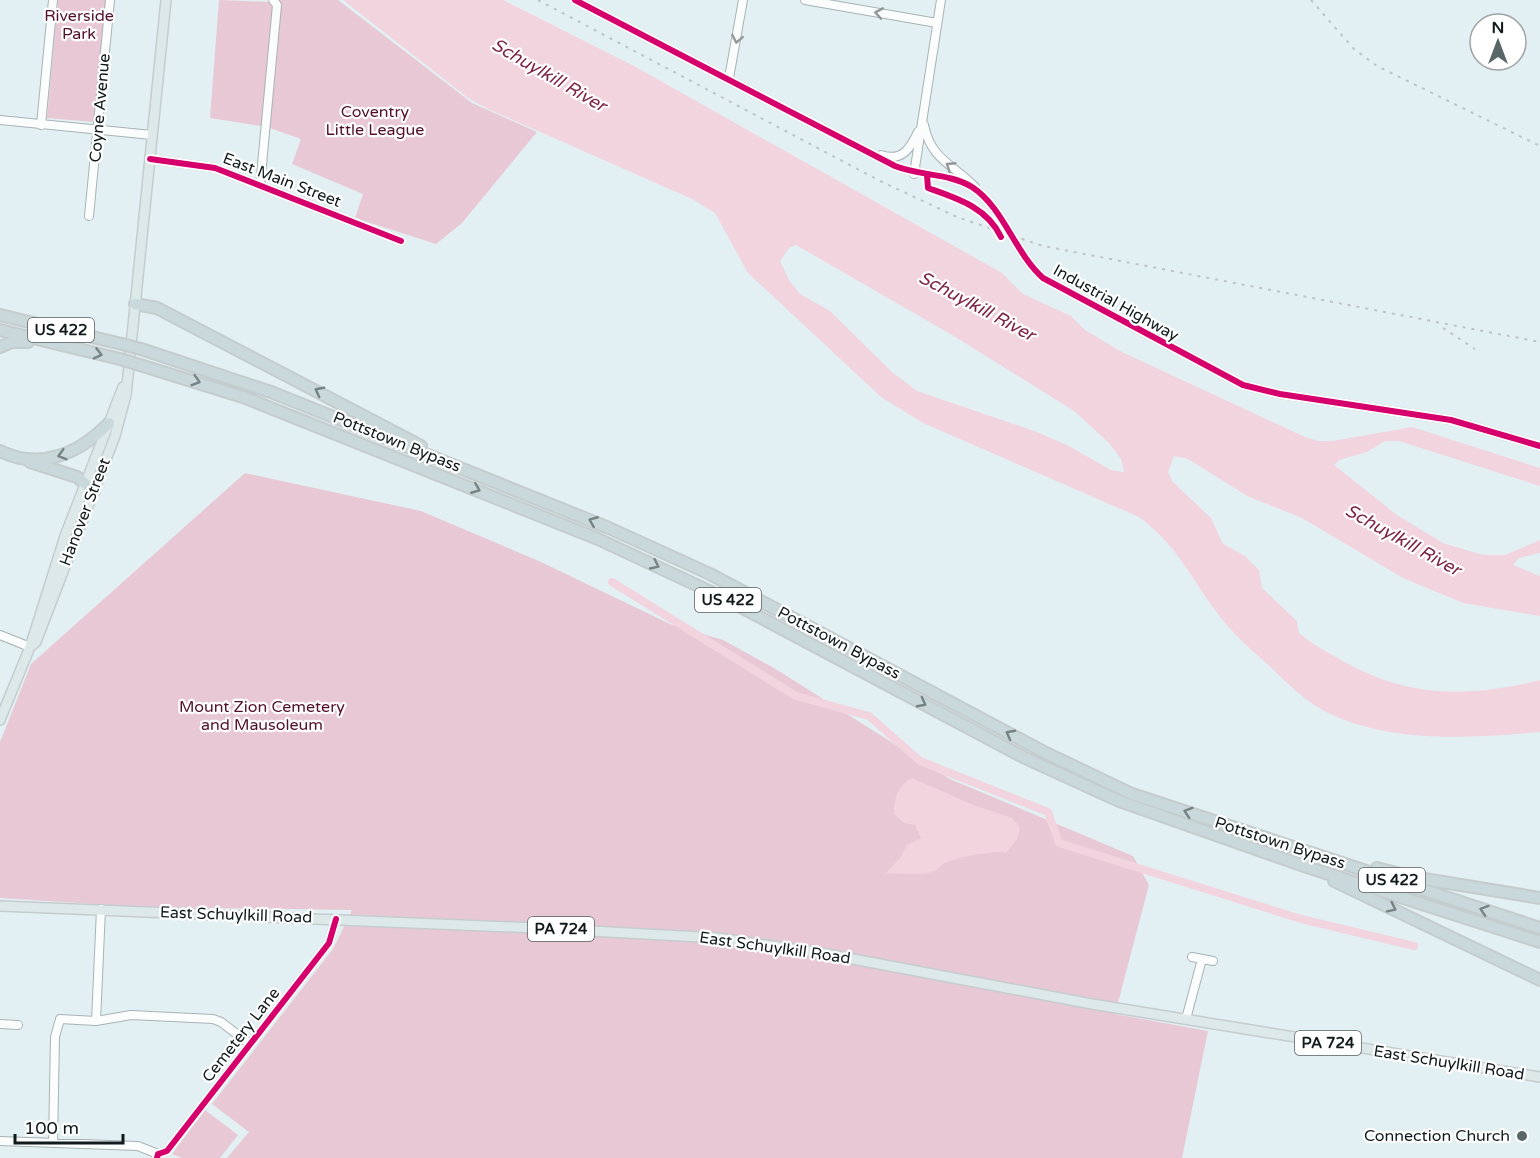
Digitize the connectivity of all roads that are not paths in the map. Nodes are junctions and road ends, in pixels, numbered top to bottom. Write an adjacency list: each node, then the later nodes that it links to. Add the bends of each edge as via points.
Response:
1 (53, 0): 13 (street)
2 (110, 0): 14 (street, Coyne Avenue)
3 (166, 0): 15 (main road, Hanover Street)
4 (743, 0): 10 (street, one-way to 10)
5 (805, 0): 9 (street, one-way to 5)
6 (941, 0): 9 (street)
7 (274, 1): 19 (street, via 272,70)
8 (578, 1): 10 (street, Industrial Highway)
9 (937, 23): 11 (street)
10 (729, 78): 16 (street, Industrial Highway)
11 (923, 119): 16 (street, via 908,152 900,156 888,157); 18 (street); 20 (street, one-way to 11, via 963,175 940,159 928,143)
12 (0, 120): 13 (street)
13 (41, 125): 14 (street)
14 (98, 130): 15 (street); 21 (street, Coyne Avenue)
15 (152, 135): 17 (main road, Hanover Street)
16 (863, 148): 18 (street, Industrial Highway)
17 (150, 159): 19 (street, East Main Street, via 215,168); 23 (main road, Hanover Street)
18 (914, 174): 20 (street, Industrial Highway, via 956,180 972,187)
19 (260, 186): 22 (street, East Main Street)
20 (991, 204): 30 (street, Industrial Highway, via 1030,267 1043,278 1243,385 1451,420)
21 (89, 216)
22 (401, 241)
23 (135, 304): 28 (main road, Hanover Street); 32 (highway, one-way to 23, via 270,365 157,308)
24 (0, 315): 32 (highway, Pottstown Bypass / US 422, bridge, via 141,349 225,375)
25 (0, 330): 26 (highway, Pottstown Bypass / US 422)
26 (52, 342): 27 (highway, via 43,346 18,341); 38 (highway, Pottstown Bypass / US 422, one-way to 38, bridge, via 243,397 598,539 724,598 1068,779 1168,820)
27 (0, 347)
28 (129, 371): 29 (main road, Hanover Street); 33 (main road, Hanover Street, via 119,421)
29 (110, 423): 31 (highway, one-way to 31, via 82,447 57,458 29,458); 33 (main road, Hanover Street)
30 (1540, 446)
31 (2, 452): 33 (highway, via 77,477)
32 (444, 460): 37 (highway, Pottstown Bypass / US 422, one-way to 32, via 1132,794 1044,752 710,574)
33 (90, 488): 35 (main road, Hanover Street, via 36,642)
34 (0, 635): 35 (street)
35 (30, 647): 36 (main road, Hanover Street)
36 (0, 720)
37 (1244, 831): 39 (highway, via 1412,877); 43 (highway, Pottstown Bypass / US 422, one-way to 37)
38 (1301, 866): 44 (highway, Pottstown Bypass / US 422); 48 (highway, one-way to 48)
39 (1540, 898)
40 (0, 906): 41 (main road, East Schuylkill Road / PA 724)
41 (101, 909): 42 (main road, East Schuylkill Road / PA 724); 50 (street)
42 (336, 920): 49 (main road, East Schuylkill Road / PA 724, via 718,938); 53 (street, Cemetery Lane, via 329,943)
43 (1540, 928)
44 (1540, 942)
45 (1192, 957): 46 (street)
46 (1202, 959): 47 (street); 49 (street)
47 (1213, 961)
48 (1540, 980)
49 (1186, 1019): 54 (main road, East Schuylkill Road / PA 724)
50 (96, 1021): 53 (street, via 131,1016 213,1019); 56 (street, via 60,1019 55,1037)
51 (0, 1024): 52 (street)
52 (18, 1025)
53 (250, 1044): 57 (street, Cemetery Lane, via 167,1151)
54 (1540, 1077)
55 (0, 1141): 56 (street)
56 (53, 1143): 57 (street, via 138,1146)
57 (157, 1156)

